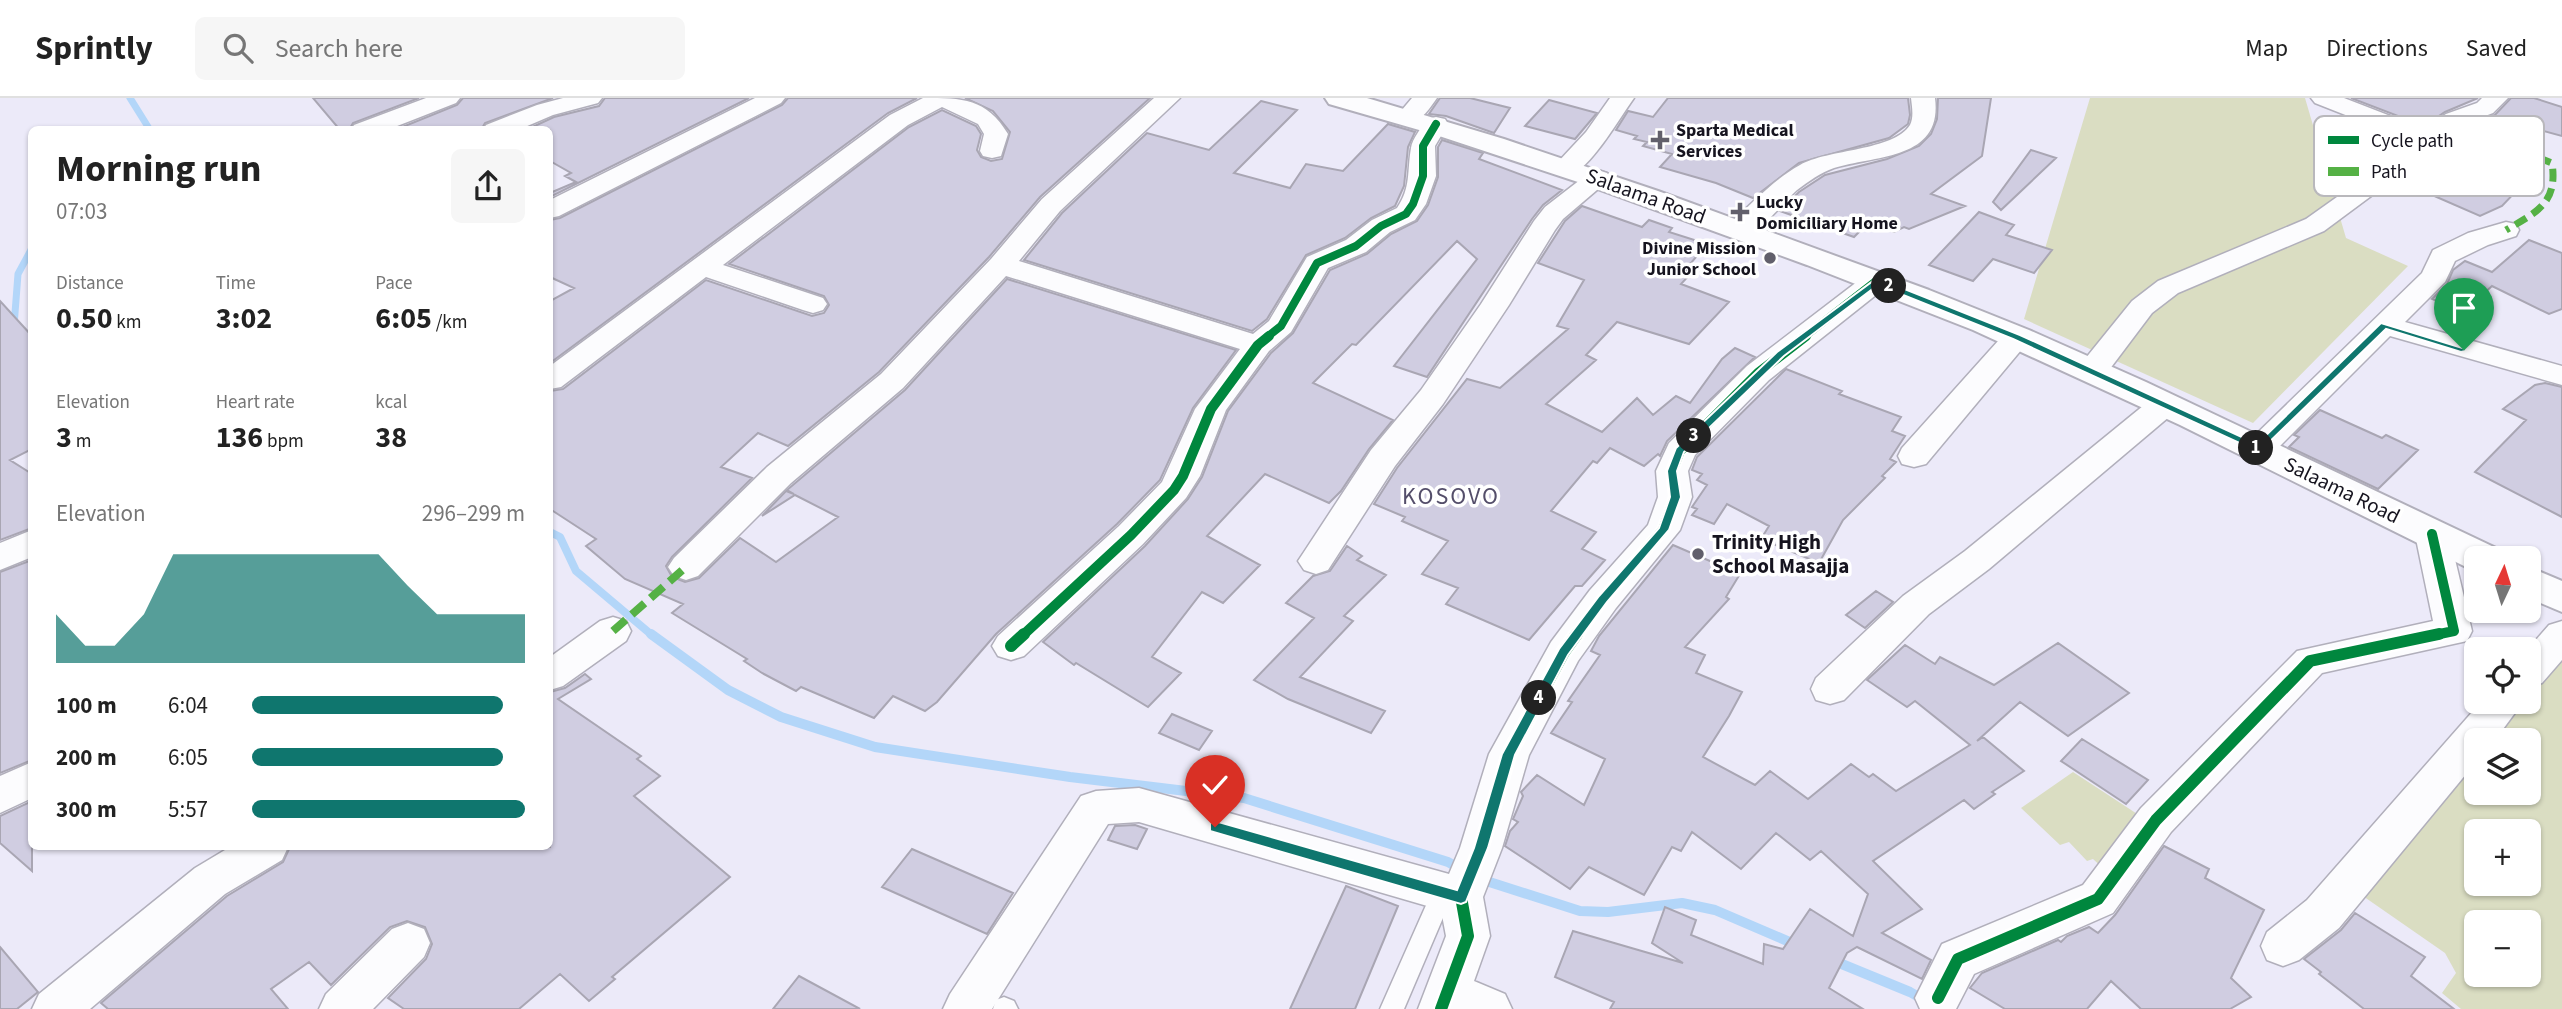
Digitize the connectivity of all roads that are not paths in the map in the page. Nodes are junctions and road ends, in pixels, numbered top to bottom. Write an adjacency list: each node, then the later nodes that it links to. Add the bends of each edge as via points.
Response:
1 (590, 98): 15 (street)
2 (773, 98): 20 (street)
3 (942, 98): 16 (street, via 987,119 996,134); 24 (street, via 900,120)
4 (1168, 98): 23 (street, via 1051,205)
5 (1338, 98): 11 (main road, Salaama Road)
6 (1622, 98): 17 (street)
7 (1923, 98): 21 (street, via 1924,116 1918,131 1889,149 1836,158 1810,169)
8 (2323, 98): 12 (street)
9 (2496, 98): 13 (street)
10 (438, 99): 14 (street)
11 (1423, 113): 17 (main road, Salaama Road); 29 (street, via 1423,176 1406,214 1356,246 1317,263 1281,326)
12 (2369, 116)
13 (2463, 116)
14 (373, 126)
15 (505, 126)
16 (992, 151)
17 (1567, 167): 18 (main road, Salaama Road)
18 (1598, 178): 21 (main road, Salaama Road); 40 (street, via 1543,227 1495,305 1432,397 1383,458)
19 (2355, 196): 30 (street, via 2315,225 2168,287 2142,307)
20 (553, 208)
21 (1739, 230): 25 (main road, Salaama Road)
22 (2506, 230): 27 (street, via 2443,256 2434,276)
23 (1001, 265): 29 (street); 41 (street, via 892,381 779,475)
24 (702, 267): 26 (street); 32 (street)
25 (1877, 281): 28 (main road, Salaama Road); 54 (street, via 1780,354 1679,451 1672,471 1675,497 1663,530 1564,652 1509,754)
26 (813, 304)
27 (2384, 325): 31 (street); 34 (street)
28 (2017, 337): 30 (main road, Salaama Road); 35 (street)
29 (1258, 345): 46 (street, via 1211,409 1174,490)
30 (2092, 371): 33 (main road, Salaama Road)
31 (2562, 376)
32 (553, 378)
33 (2165, 404): 34 (main road, Salaama Road); 49 (street, via 1916,606)
34 (2259, 449): 36 (main road, Salaama Road)
35 (1914, 456)
36 (2432, 534): 38 (main road, Salaama Road); 57 (street, via 2454,631 2310,661 2156,820 2098,900 1958,959)
37 (28, 544): 39 (street)
38 (2464, 549)
39 (0, 558)
40 (1316, 561)
41 (686, 567)
42 (2541, 587): 43 (main road)
43 (2562, 597)
44 (614, 631): 48 (street)
45 (2562, 635): 47 (street)
46 (1011, 646)
47 (2541, 659)
48 (553, 674)
49 (1830, 689)
50 (2494, 714): 56 (street, via 2323,914)
51 (28, 780): 52 (street)
52 (0, 796)
53 (262, 850): 59 (street, via 210,881)
54 (1463, 880): 58 (street, via 1468,936); 61 (street, via 1139,805 1096,808); 62 (lane)
55 (408, 943): 60 (street)
56 (2283, 946)
57 (1938, 998)
58 (1444, 1001): 63 (street)
59 (55, 1009)
60 (342, 1009)
61 (966, 1009)
62 (1392, 1009)
63 (1489, 1009)

